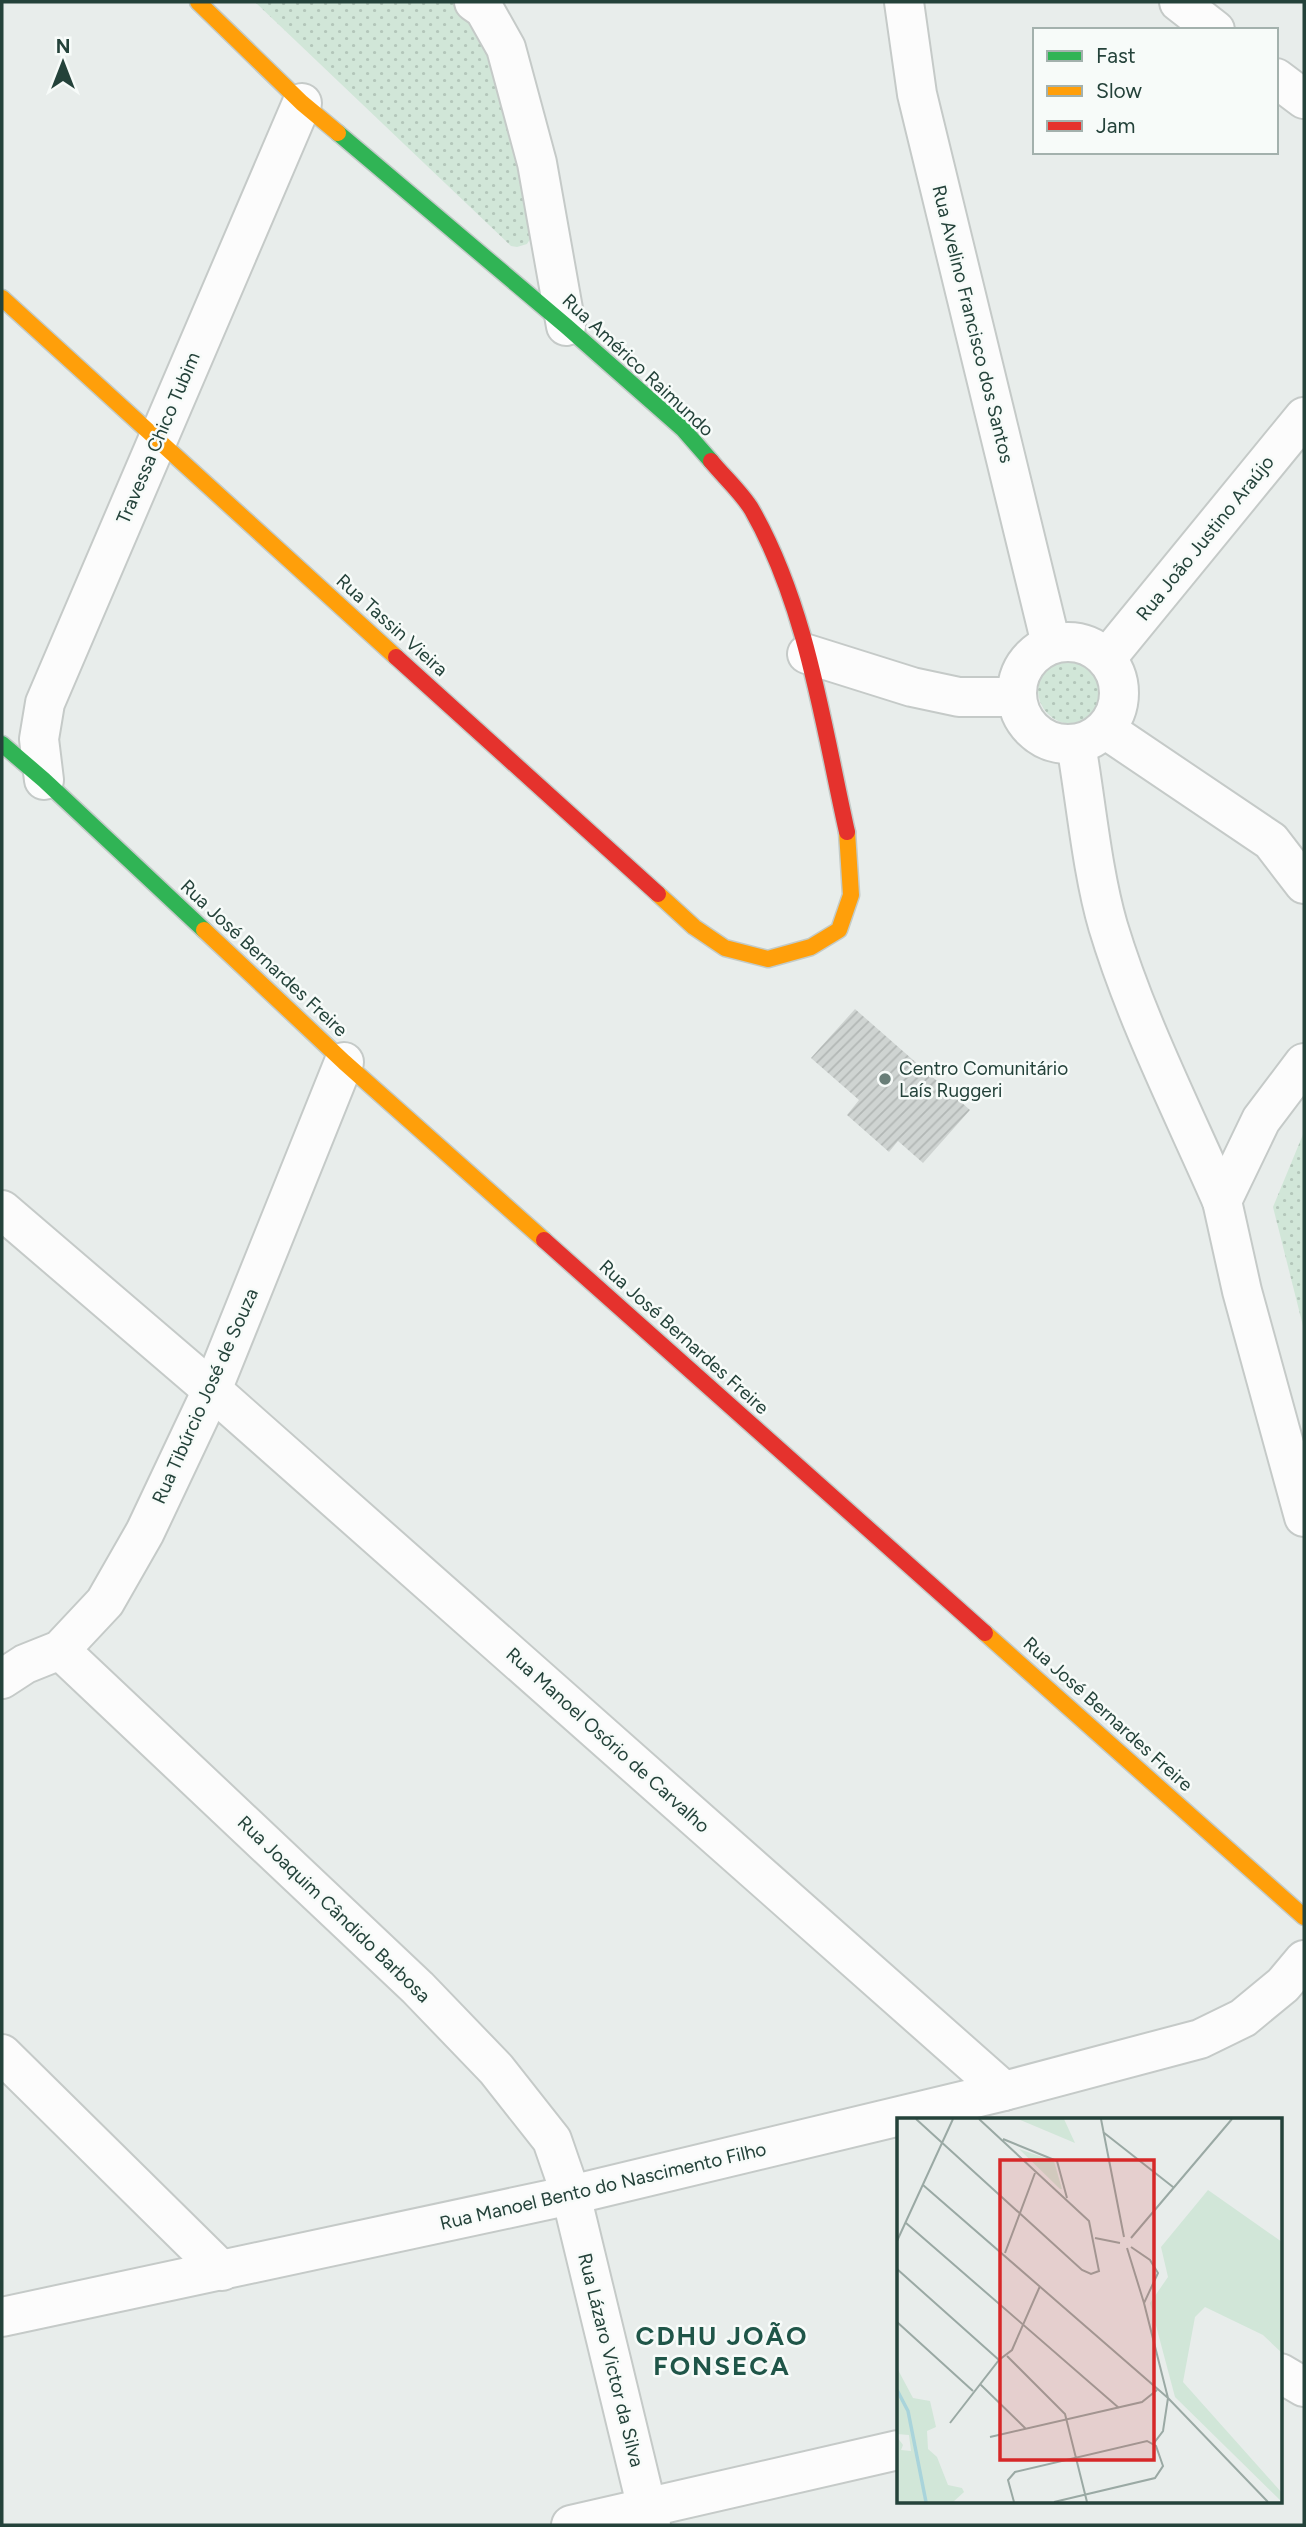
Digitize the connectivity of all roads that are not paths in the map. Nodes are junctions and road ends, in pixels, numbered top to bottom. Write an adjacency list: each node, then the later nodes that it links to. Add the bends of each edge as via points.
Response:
1 (198, 2): 8 (street, Rua Américo Raimundo)
2 (474, 2): 10 (street, via 484,9 506,48 537,163)
3 (904, 2): 13 (street, Rua Avelino Francisco dos Santos, via 917,94)
4 (1179, 2): 5 (street)
5 (1212, 28)
6 (1278, 80): 7 (street)
7 (1304, 100)
8 (302, 103): 10 (street, Rua Américo Raimundo); 12 (street, Travessa Chico Tubim)
9 (2, 298): 12 (street, Rua Tassin Vieira)
10 (566, 326): 14 (street, Rua Américo Raimundo, via 683,429 751,508 782,571)
11 (1304, 417): 15 (street, Rua João Justino Araújo)
12 (157, 441): 19 (street, Travessa Chico Tubim, via 45,703 39,739); 21 (street, Rua Tassin Vieira, via 694,927 725,948)
13 (1051, 644): 15 (street, via 1075,643); 16 (street, via 1031,659 1021,674)
14 (807, 654): 16 (street, via 924,690 959,697); 21 (street, Rua Américo Raimundo, via 848,836 851,895 839,930 811,947)
15 (1106, 659): 17 (street, via 1118,680 1120,698 1115,715)
16 (1017, 697): 17 (street, via 1022,715 1047,739 1064,744)
17 (1091, 736): 20 (street, via 1271,841); 24 (street, via 1093,851 1108,926)
18 (2, 744): 19 (street, Rua José Bernardes Freire)
19 (44, 779): 22 (street, Rua José Bernardes Freire)
20 (1304, 884)
21 (768, 959)
22 (344, 1062): 26 (street, Rua Tibúrcio José de Souza); 30 (street, Rua José Bernardes Freire)
23 (1304, 1063): 24 (street, via 1261,1121)
24 (1222, 1201): 27 (street)
25 (2, 1210): 26 (street, Rua Manoel Osório de Carvalho)
26 (212, 1390): 28 (street, Rua Tibúrcio José de Souza, via 145,1532 105,1602); 33 (street, Rua Manoel Osório de Carvalho)
27 (1304, 1517)
28 (60, 1650): 29 (street, Rua Tibúrcio José de Souza); 34 (street, Rua Joaquim Cândido Barbosa, via 418,1988 496,2069 552,2140)
29 (2, 1679)
30 (1304, 1917)
31 (1304, 1960): 33 (street, Rua Manoel Bento do Nascimento Filho, via 1283,1985 1243,2018 1200,2039)
32 (2, 2054): 35 (street)
33 (1004, 2091): 34 (street, Rua Manoel Bento do Nascimento Filho)
34 (571, 2195): 35 (street, Rua Manoel Bento do Nascimento Filho); 38 (street, Rua Lázaro Victor da Silva)
35 (222, 2271): 36 (street, Rua Manoel Bento do Nascimento Filho)
36 (2, 2317)
37 (897, 2450): 38 (street)
38 (649, 2517): 39 (street)
39 (570, 2525)

